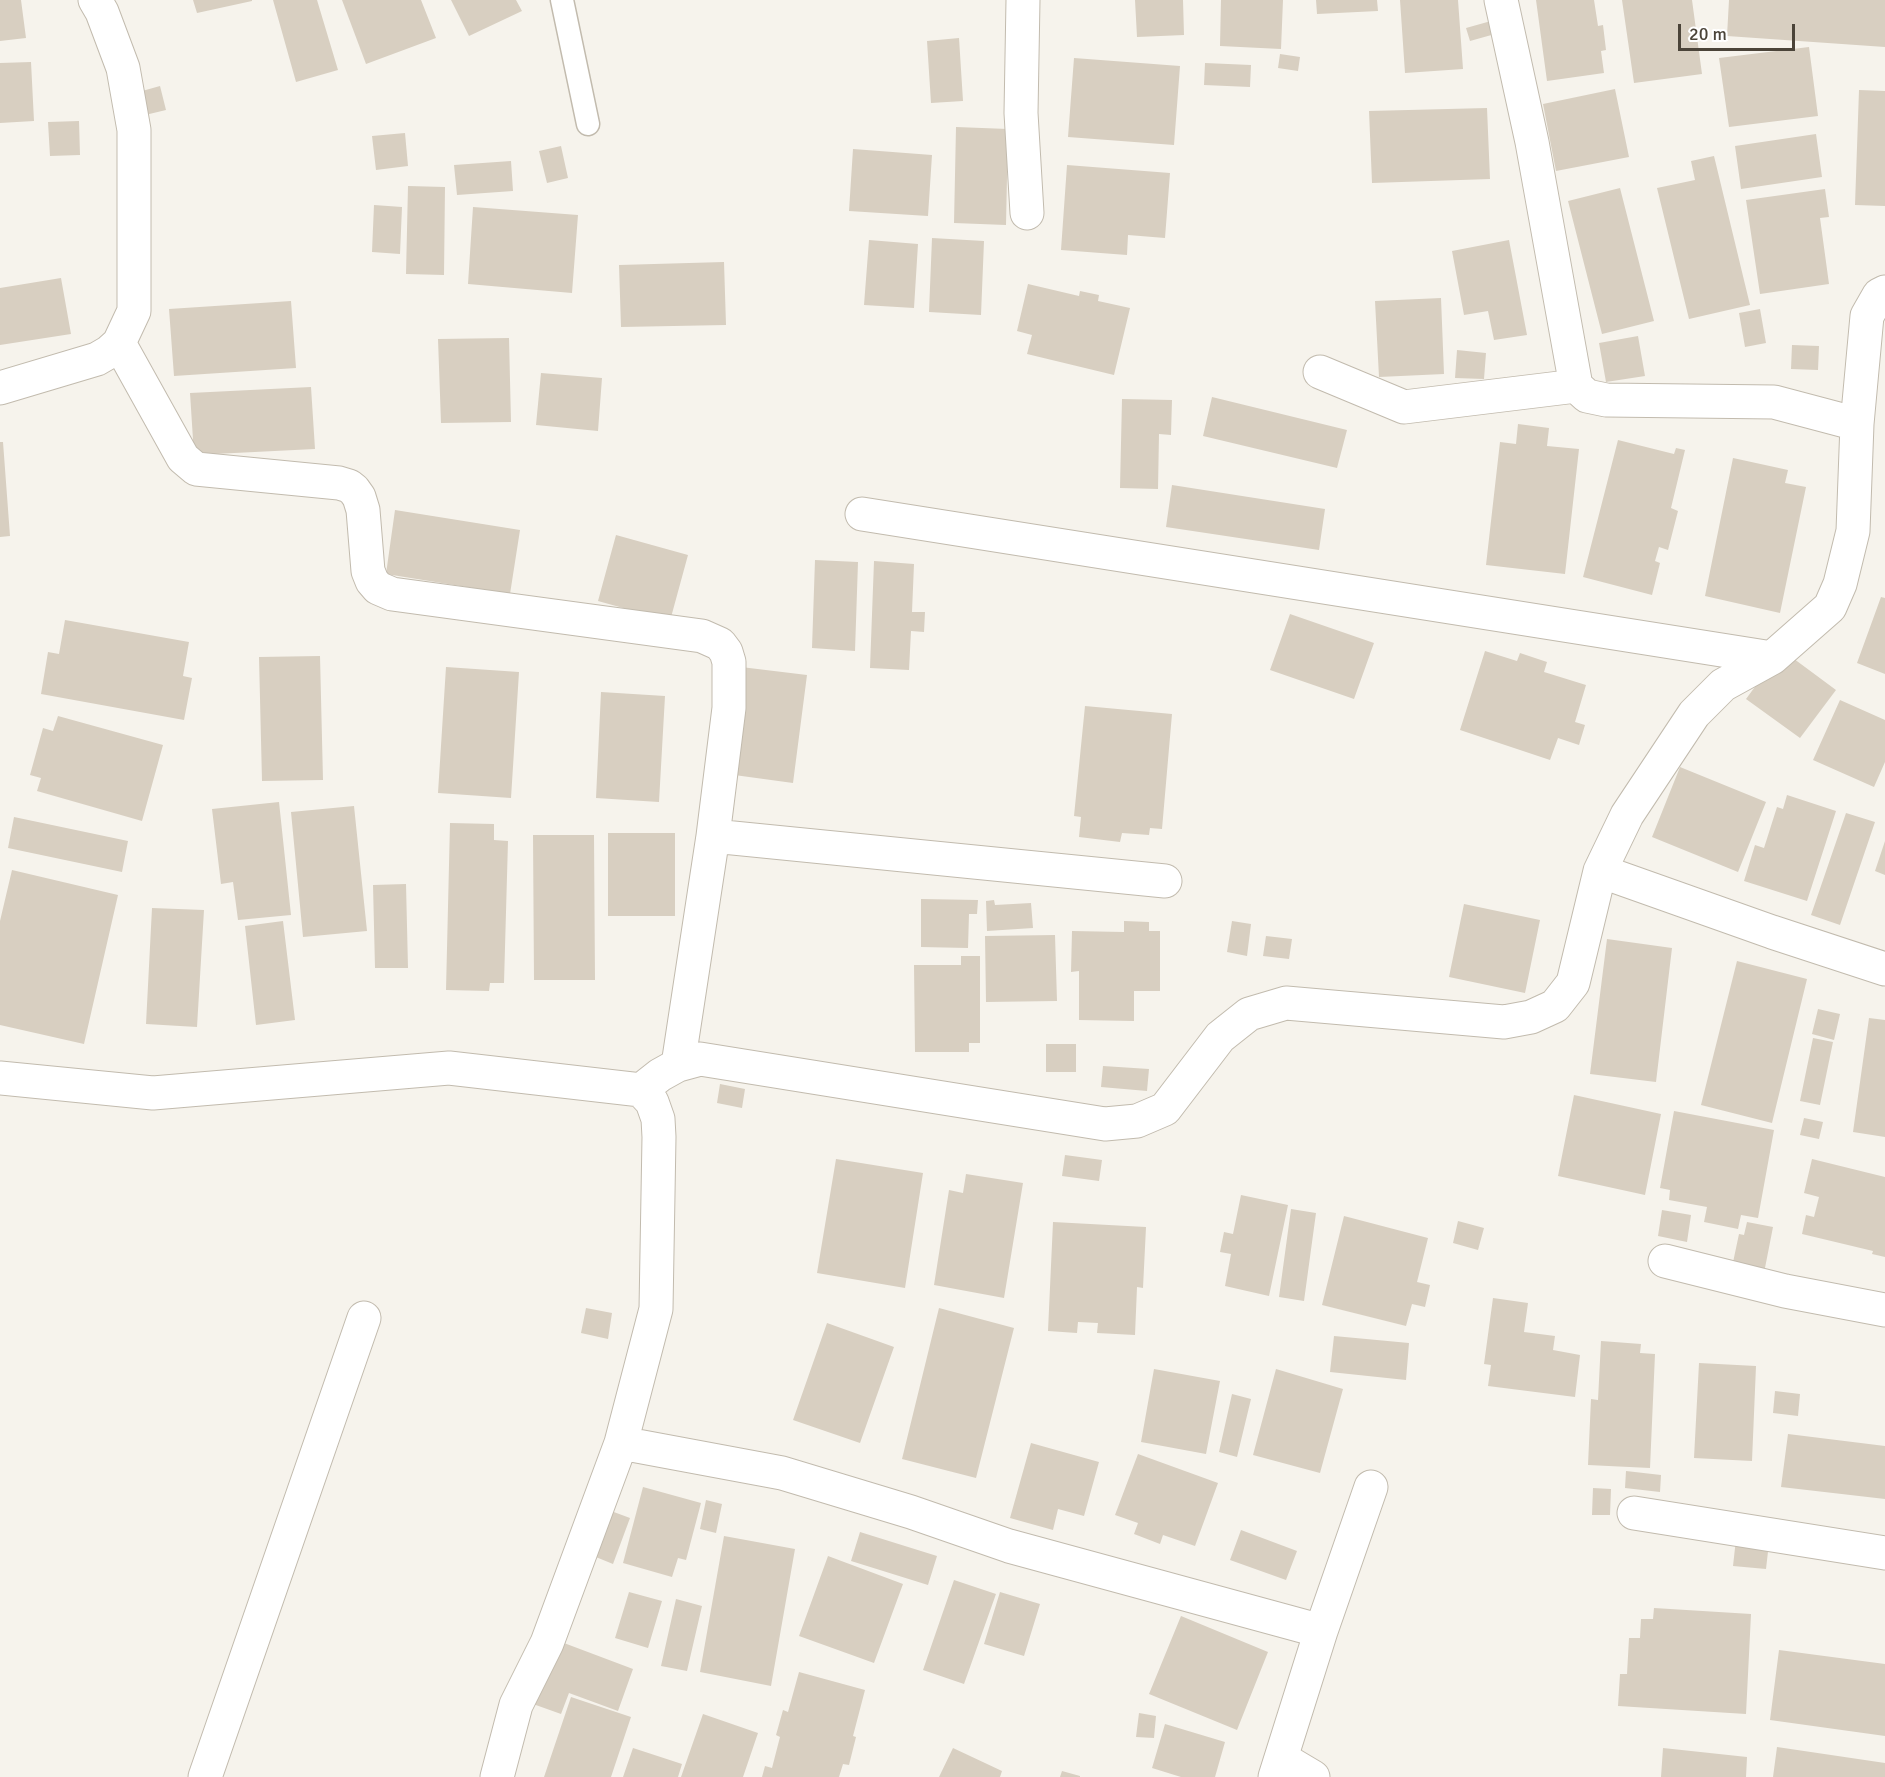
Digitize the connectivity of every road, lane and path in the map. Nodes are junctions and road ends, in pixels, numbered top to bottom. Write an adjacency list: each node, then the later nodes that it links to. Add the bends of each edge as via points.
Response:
1 (95, 0): 8 (street, via 123,68 134,130 135,312)
2 (562, 0): 5 (lane)
3 (1023, 0): 6 (street, via 1021,113)
4 (1502, 0): 10 (street)
5 (588, 124)
6 (1027, 213)
7 (1885, 292): 12 (street, via 1867,316)
8 (119, 343): 11 (street, via 97,359); 15 (street, via 183,458 196,469 339,483 354,490 363,510 368,571 378,588 392,594 702,636 720,644 729,662 729,708)
9 (1320, 372): 10 (street, via 1404,407)
10 (1576, 386): 12 (street, via 1587,396 1606,400 1773,402)
11 (0, 388)
12 (1857, 424): 14 (street, via 1853,531 1840,584 1830,607)
13 (862, 514): 14 (street)
14 (1772, 658): 16 (street, via 1723,685 1694,714 1627,815)
15 (713, 836): 17 (street); 19 (street)
16 (1600, 871): 18 (street); 19 (street, via 1574,983 1555,1006 1531,1017 1504,1022 1286,1003 1249,1014 1220,1037 1165,1109 1137,1120 1105,1124 700,1059)
17 (1165, 881)
18 (1885, 969)
19 (678, 1065): 21 (street)
20 (0, 1078): 21 (street, via 153,1093 448,1068)
21 (641, 1090): 25 (street, via 652,1102 658,1119 656,1309)
22 (1665, 1261): 23 (street, via 1785,1291)
23 (1885, 1310)
24 (364, 1318): 31 (street)
25 (621, 1443): 29 (street, via 782,1473 1009,1546); 32 (street, via 547,1643 516,1705)
26 (1371, 1487): 29 (street)
27 (1634, 1513): 28 (street)
28 (1885, 1553)
29 (1320, 1631): 30 (street)
30 (1278, 1767): 33 (street)
31 (205, 1777)
32 (497, 1777)
33 (1313, 1777)

